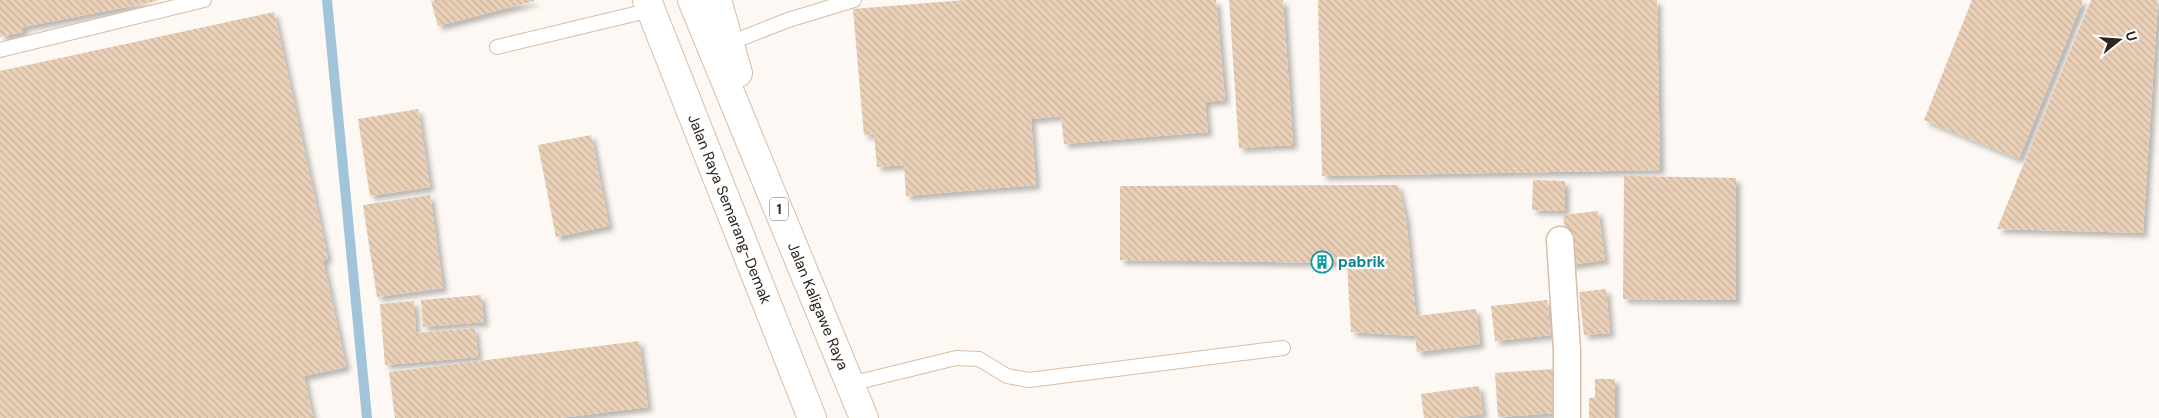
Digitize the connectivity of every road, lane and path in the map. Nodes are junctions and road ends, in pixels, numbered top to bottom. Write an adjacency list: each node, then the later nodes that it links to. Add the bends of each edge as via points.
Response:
1 (204, 0): 8 (lane)
2 (692, 0): 9 (highway, Jalan Kaligawe Raya / 1)
3 (717, 0): 6 (highway)
4 (854, 0): 6 (lane, via 788,20)
5 (649, 5): 7 (lane); 13 (highway, Jalan Raya Semarang-Demak)
6 (730, 43): 9 (highway)
7 (498, 47)
8 (0, 50)
9 (770, 187): 12 (highway, Jalan Kaligawe Raya / 1)
10 (1560, 240): 15 (street, via 1567,350)
11 (1283, 348): 12 (lane, via 1029,380 1007,376 979,359 956,358)
12 (861, 381): 14 (highway, Jalan Kaligawe Raya / 1)
13 (812, 418)
14 (864, 418)
15 (1567, 418)

